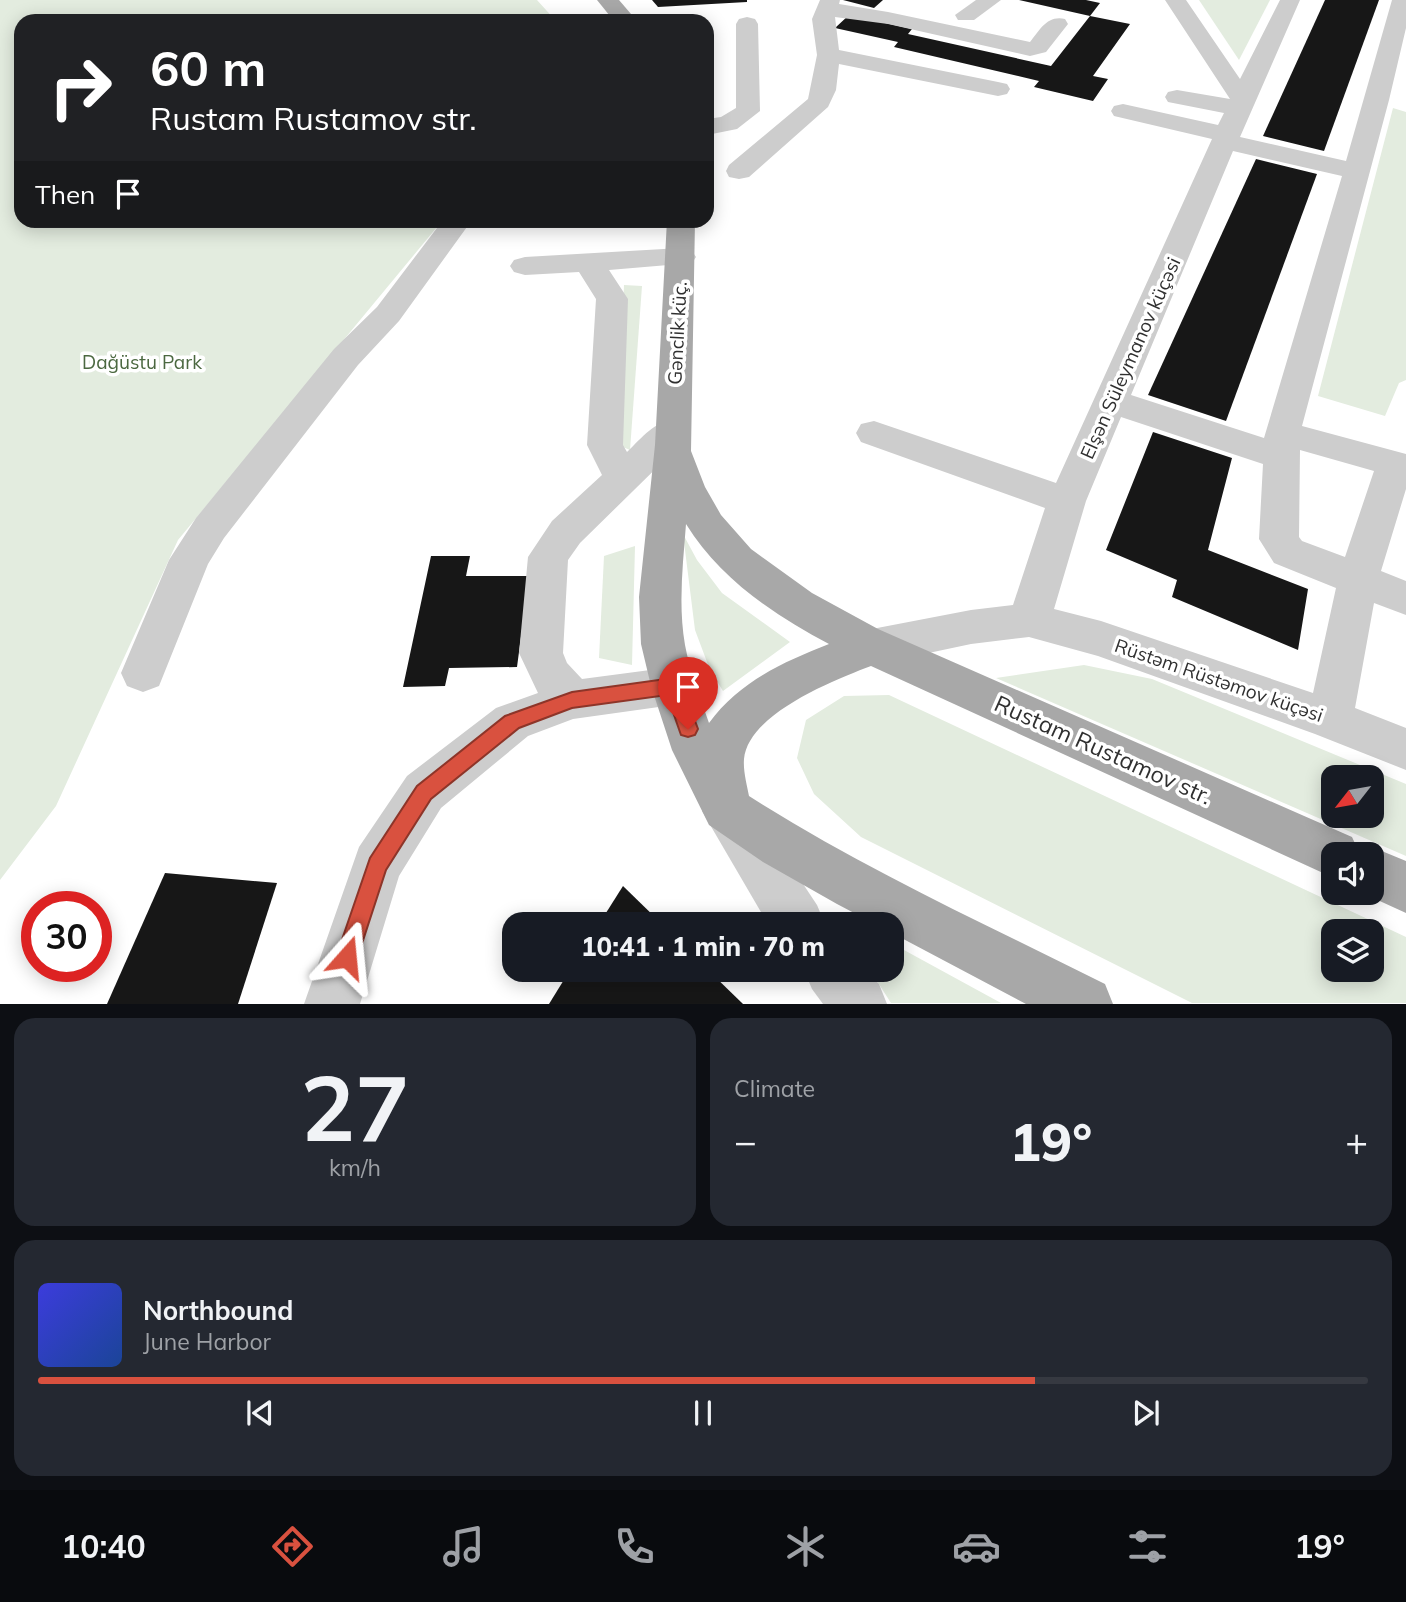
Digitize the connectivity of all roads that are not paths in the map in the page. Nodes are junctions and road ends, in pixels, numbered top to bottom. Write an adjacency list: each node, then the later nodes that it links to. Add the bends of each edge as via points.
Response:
1 (607, 0): 8 (main road)
2 (911, 0): 10 (street)
3 (991, 0): 9 (street)
4 (1175, 0): 17 (street)
5 (1290, 0): 17 (street, Elşən Süleymanov küçəsi)
6 (1402, 0): 20 (street, via 1387,102)
7 (829, 4): 10 (street); 13 (street, via 823,19)
8 (620, 14)
9 (965, 15)
10 (888, 18): 12 (street, via 1030,49 1038,47)
11 (747, 24): 18 (street, via 748,111 729,124)
12 (1057, 24)
13 (828, 55): 14 (street); 19 (street, via 819,102)
14 (998, 89)
15 (1174, 97): 17 (street)
16 (1123, 111): 17 (street)
17 (1234, 121): 20 (street); 26 (street, Elşən Süleymanov küçəsi)
18 (714, 126)
19 (739, 171)
20 (1357, 171): 29 (street)
21 (452, 228): 38 (street, via 388,314 346,357 210,528 189,560)
22 (681, 228): 23 (main road, Gənclik küç.)
23 (681, 257): 24 (street); 28 (main road, Gənclik küç.)
24 (588, 262): 25 (street); 31 (street, via 612,299 605,444)
25 (524, 266)
26 (1111, 401): 29 (street); 32 (street, Elşən Süleymanov küçəsi)
27 (874, 433): 32 (street)
28 (672, 438): 31 (street); 36 (main road, Rustam Rustamov str., via 687,494 702,522 736,559 782,596); 37 (main road, Gənclik küç., via 660,597)
29 (1282, 445): 30 (street); 33 (street, via 1281,544 1293,555)
30 (1401, 466): 33 (street)
31 (623, 478): 39 (street, via 566,532 548,557 541,653 549,674)
32 (1067, 501): 35 (street, Elşən Süleymanov küçəsi)
33 (1358, 580): 34 (street); 40 (street)
34 (1406, 598)
35 (1029, 620): 36 (street); 40 (street, Rüstəm Rüstəmov küçəsi, via 1101,639)
36 (872, 647): 42 (main road, via 786,683 755,705 729,732 720,757); 43 (main road, Rustam Rustamov str.)
37 (668, 665): 39 (street); 42 (main road, via 696,750)
38 (143, 673)
39 (572, 700): 48 (street, via 512,722 424,792 377,865)
40 (1330, 719): 41 (street, Rüstəm Rüstəmov küçəsi)
41 (1406, 749)
42 (726, 809): 46 (street); 50 (main road, via 855,886)
43 (1321, 848)
44 (1384, 877): 45 (main road)
45 (1406, 887)
46 (790, 912)
47 (841, 982): 49 (street)
48 (332, 1003)
49 (859, 1003)
50 (1085, 1003)

